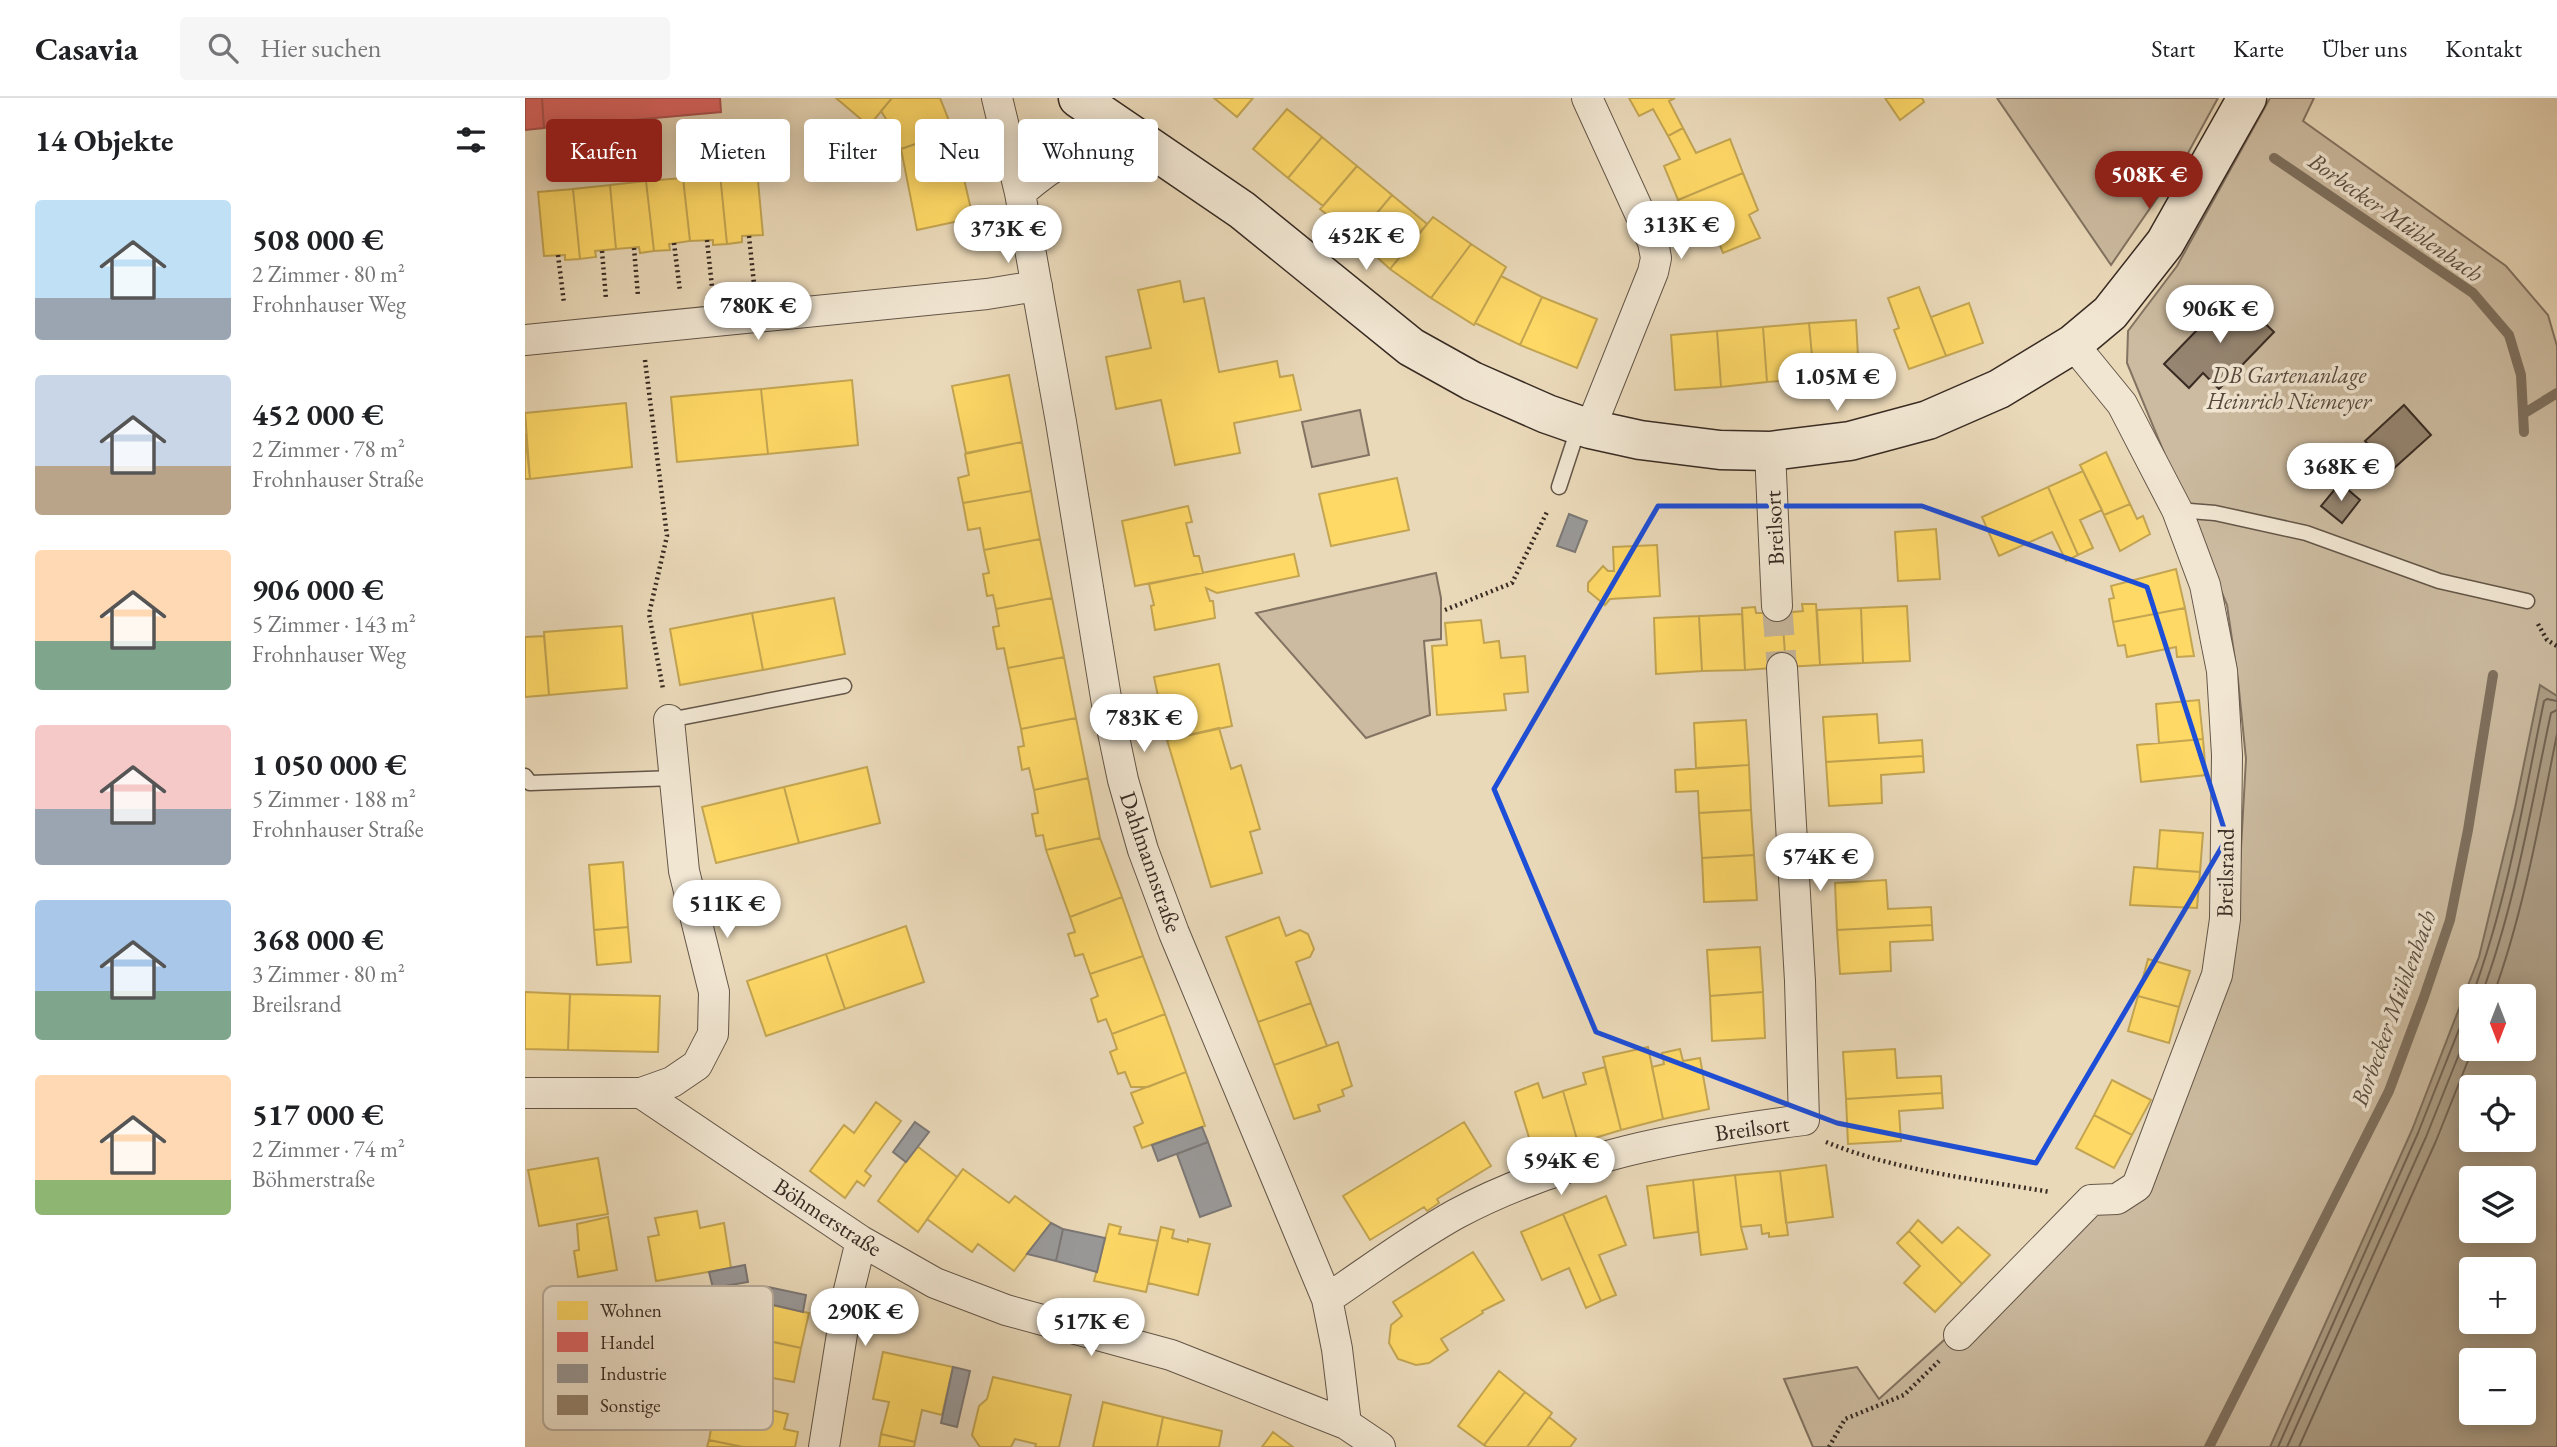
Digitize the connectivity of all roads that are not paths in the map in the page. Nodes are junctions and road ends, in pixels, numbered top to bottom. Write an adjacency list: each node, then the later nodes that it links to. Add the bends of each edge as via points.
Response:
1 (997, 98): 8 (street, Dahlmannstraße)
2 (1078, 98): 5 (main road)
3 (1587, 98): 12 (street, via 1630,188 1656,258)
4 (2247, 98): 11 (main road, via 2165,243 2110,313)
5 (1110, 119)
6 (1158, 151): 12 (main road, via 1242,209 1411,346 1472,381)
7 (1033, 182): 8 (street)
8 (1020, 193): 9 (street, Dahlmannstraße)
9 (1037, 286): 10 (street); 26 (street, Dahlmannstraße, via 1107,704 1139,839)
10 (525, 340)
11 (2073, 344): 13 (main road, via 1999,388 1928,420 1850,441); 15 (street, Breilsrand, via 2122,404)
12 (1585, 427): 13 (main road, via 1707,449); 14 (lane)
13 (1770, 451): 17 (street, Breilsort)
14 (1559, 487)
15 (2177, 510): 16 (lane, via 2215,513 2307,533 2439,581); 27 (street, Breilsrand, via 2205,585 2222,671 2227,755 2225,919 2217,975 2137,1186 2117,1199 2091,1200)
16 (2527, 601)
17 (1777, 606)
18 (1782, 668): 26 (street, Breilsort, via 1804,1120 1646,1146 1523,1184 1458,1213)
19 (844, 686): 20 (lane)
20 (669, 720): 22 (street)
21 (525, 776): 22 (lane, via 530,783)
22 (675, 778): 24 (street, via 684,871 714,992 713,1034 697,1065 672,1082)
23 (525, 1093): 24 (street)
24 (641, 1093): 25 (street, Böhmerstraße)
25 (861, 1241): 28 (street, Böhmerstraße, via 935,1283 1006,1310 1171,1355); 29 (street)
26 (1327, 1299): 28 (street, Dahlmannstraße)
27 (1959, 1335)
28 (1346, 1424): 30 (street, Böhmerstraße)
29 (824, 1447)
30 (1380, 1447)

